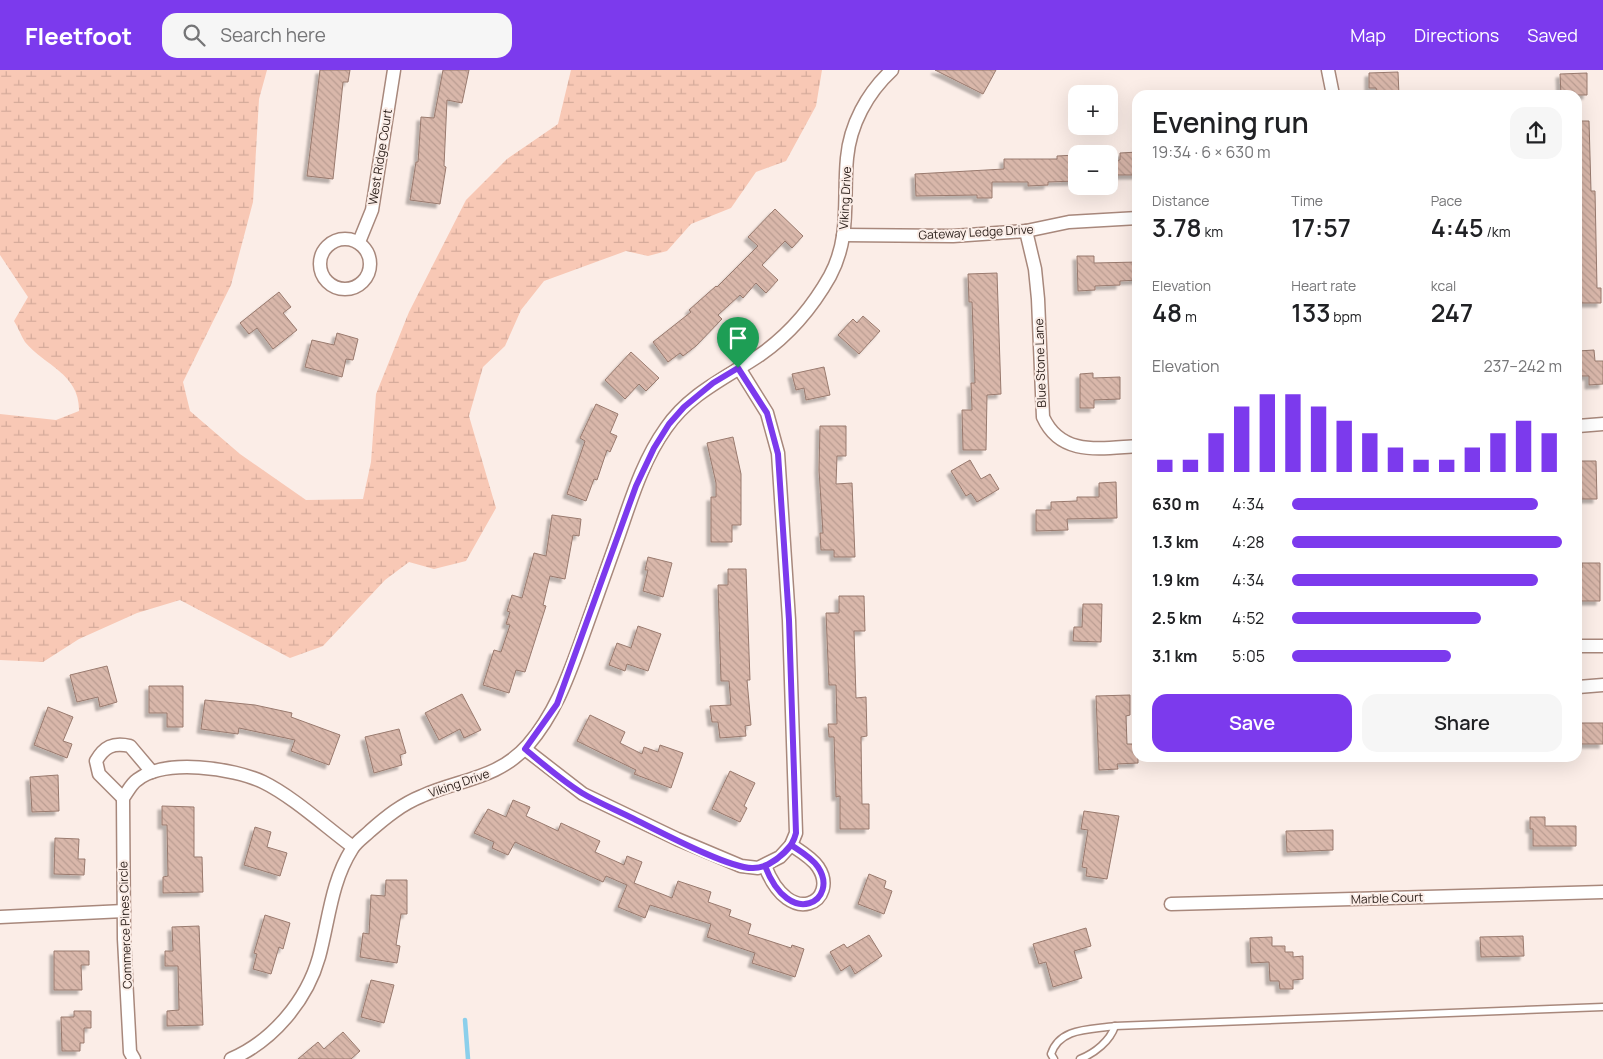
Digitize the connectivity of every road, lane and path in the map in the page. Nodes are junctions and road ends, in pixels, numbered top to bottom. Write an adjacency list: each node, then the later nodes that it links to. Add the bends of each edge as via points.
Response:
1 (394, 70): 8 (street, West Ridge Court, via 372,210)
2 (892, 70): 7 (street, Viking Drive, via 867,99 851,138)
3 (1328, 70): 4 (street)
4 (1332, 90)
5 (1132, 218): 6 (street, Gateway Ledge Drive, via 1069,222)
6 (1026, 231): 7 (street, Gateway Ledge Drive, via 953,236); 12 (street, Blue Stone Lane, via 1035,269 1043,417 1047,426 1067,444 1090,448)
7 (843, 235): 9 (street, Viking Drive, via 832,272 806,314 782,338)
8 (359, 242): 8 (street, via 352,239 328,243 320,254 320,274 326,283 336,289 358,287 367,278 370,260)
9 (738, 368): 17 (street, Viking Drive, via 691,400 657,442 636,486 557,704); 20 (street, via 767,413 778,454 793,732 796,833)
10 (1603, 424): 11 (street)
11 (1582, 426)
12 (1132, 446)
13 (1582, 646): 14 (street)
14 (1603, 646)
15 (1603, 686): 16 (street)
16 (1582, 687)
17 (525, 749): 21 (street, Viking Drive, via 475,780 409,801 377,824); 22 (street, via 583,794 725,861 751,869)
18 (152, 772): 19 (street, via 136,780); 19 (street, via 130,746 115,744 102,750 96,761 98,774); 21 (street, via 202,768 235,773 263,782)
19 (123, 798): 25 (street, Commerce Pines Circle)
20 (791, 845): 22 (street); 22 (street, via 820,871 822,891 816,900 801,905 790,902 775,887)
21 (353, 847): 30 (street, via 333,892 318,960 305,991 270,1034)
22 (765, 866)
23 (1603, 892): 24 (street, Marble Court)
24 (1171, 904)
25 (124, 911): 26 (street); 29 (street, Commerce Pines Circle)
26 (0, 917)
27 (1603, 1008): 28 (lane)
28 (1115, 1026): 31 (lane, via 1064,1035 1054,1043 1050,1054); 32 (lane, via 1112,1035 1090,1055)
29 (130, 1057)
30 (231, 1059)
31 (1054, 1059)
32 (1080, 1059)

